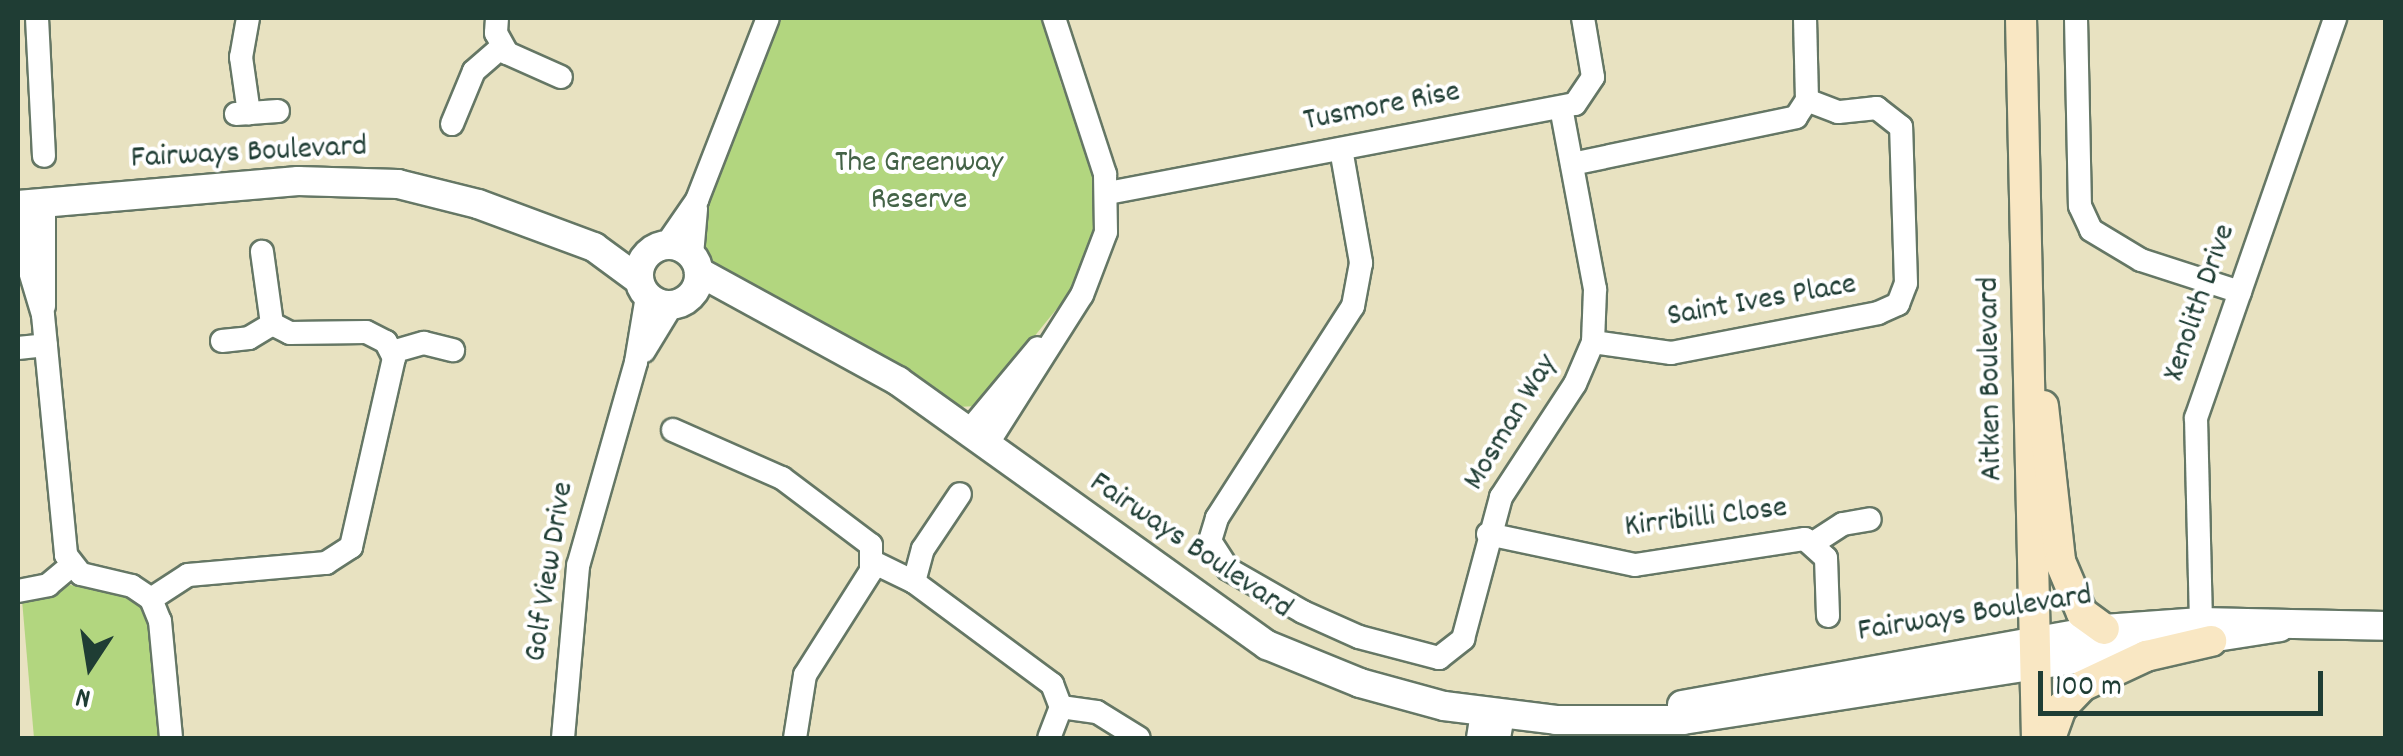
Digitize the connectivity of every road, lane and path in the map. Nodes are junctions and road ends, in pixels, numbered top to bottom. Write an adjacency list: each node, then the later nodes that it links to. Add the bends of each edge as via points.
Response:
1 (36, 18): 18 (street)
2 (248, 18): 15 (street, via 241,114)
3 (497, 18): 11 (street)
4 (768, 18): 23 (street, Golf View Drive)
5 (1054, 18): 20 (street)
6 (1583, 18): 14 (street, via 1590,88 1580,101)
7 (1805, 18): 13 (street)
8 (2020, 18): 26 (main road, Aitken Boulevard)
9 (2076, 18): 24 (street, via 2080,206 2090,230 2141,260)
10 (2336, 18): 24 (street, Xenolith Drive)
11 (502, 47): 12 (street); 16 (street, via 474,71)
12 (561, 77)
13 (1807, 100): 19 (street, via 1796,118 1780,124); 28 (street, Saint Ives Place, via 1838,112 1877,108 1900,127 1906,271 1898,304 1670,353)
14 (1561, 108): 17 (street, Tusmore Rise); 19 (street, Mosman Way)
15 (278, 111)
16 (452, 124)
17 (1340, 149): 20 (street, Tusmore Rise); 37 (street, Mosman Way, via 1361,263 1353,306 1217,518 1212,550 1228,569 1303,612 1429,659 1450,654 1462,640)
18 (44, 156)
19 (1572, 164): 28 (street, Mosman Way, via 1596,289)
20 (1108, 194): 34 (street, via 1100,256 1064,320)
21 (28, 204): 23 (street, Fairways Boulevard, via 366,180 449,195); 29 (street, via 29,268)
22 (262, 252): 25 (street)
23 (669, 275): 34 (street, Fairways Boulevard, via 853,353); 52 (street, Golf View Drive, via 636,362 578,566)
24 (2240, 292): 47 (street, Xenolith Drive, via 2196,418)
25 (272, 324): 27 (street, via 249,338); 32 (street, via 290,332 366,332)
26 (2024, 325): 46 (main road, via 2042,401 2060,561 2082,614); 48 (main road, Aitken Boulevard)
27 (222, 341)
28 (1593, 342): 37 (street, Mosman Way, via 1575,384 1501,497)
29 (46, 346): 30 (street); 40 (street, via 63,544)
30 (18, 348)
31 (453, 350): 32 (street, via 424,343)
32 (392, 352): 43 (street, via 392,377 346,554 326,564 188,576)
33 (673, 430): 39 (street, via 805,492 864,535)
34 (977, 439): 50 (street, Fairways Boulevard, via 1267,645)
35 (960, 494): 41 (street, via 928,540)
36 (1870, 518): 38 (street, Kirribilli Close)
37 (1488, 534): 38 (street, Kirribilli Close, via 1634,564 1792,538)
38 (1815, 542): 44 (street, Kirribilli Close, via 1826,558)
39 (873, 562): 41 (street); 53 (street, via 814,655 799,696)
40 (72, 566): 42 (street, via 48,584); 43 (street, via 92,580 132,586)
41 (914, 582): 49 (street, via 1046,678)
42 (18, 591)
43 (152, 600): 51 (street, via 160,620)
44 (1828, 616)
45 (2386, 626): 47 (street, Fairways Boulevard)
46 (2104, 629): 47 (street, Fairways Boulevard); 48 (street, Fairways Boulevard)
47 (2206, 632): 48 (street, Fairways Boulevard); 57 (main road, via 2082,686 2060,708)
48 (2034, 650): 50 (street, Fairways Boulevard, via 1787,694 1683,720); 56 (main road, Aitken Boulevard)
49 (1060, 707): 54 (street); 55 (street, via 1097,712)
50 (1491, 726)
51 (171, 738)
52 (563, 738)
53 (795, 738)
54 (1050, 738)
55 (1138, 738)
56 (2037, 738)
57 (2050, 738)

